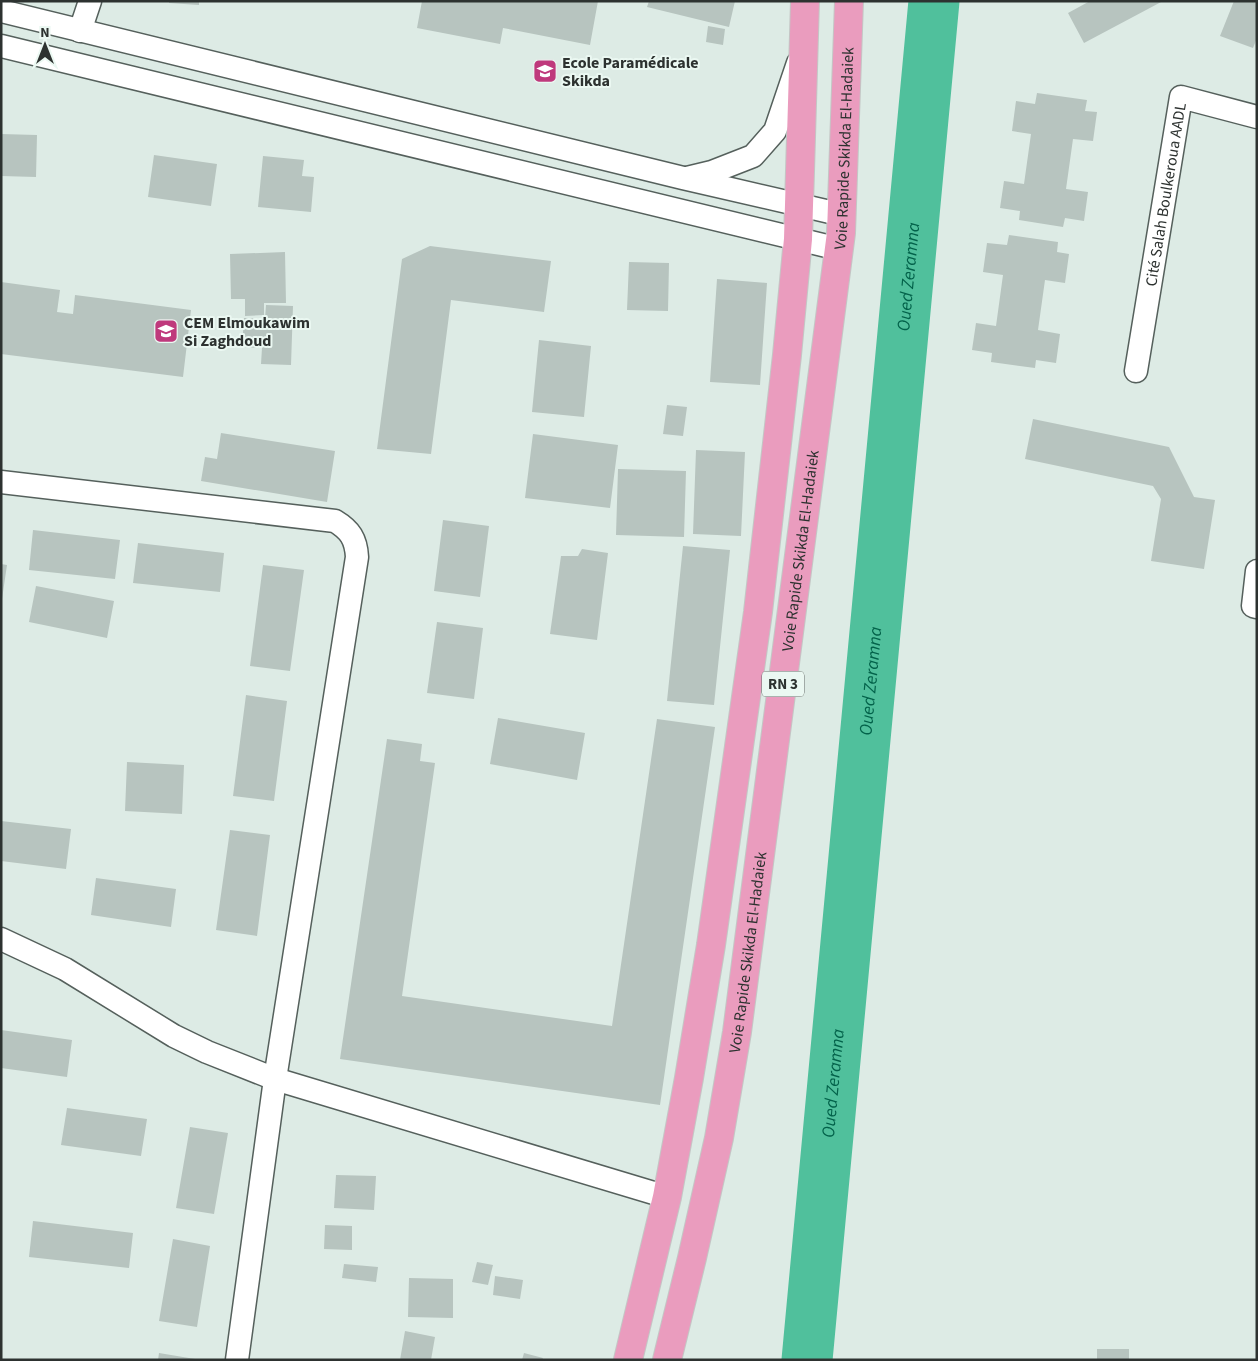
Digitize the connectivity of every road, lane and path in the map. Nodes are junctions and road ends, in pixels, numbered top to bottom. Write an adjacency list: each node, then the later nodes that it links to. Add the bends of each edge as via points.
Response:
1 (90, 1): 5 (street)
2 (805, 1): 7 (highway, Voie Rapide Skikda El-Hadaiek / RN 3)
3 (849, 1): 11 (highway, Voie Rapide Skikda El-Hadaiek / RN 3)
4 (1, 11): 5 (street)
5 (80, 31): 9 (street)
6 (1, 46): 12 (street)
7 (803, 48): 9 (street, via 775,132 753,156 712,172); 10 (highway, Voie Rapide Skikda El-Hadaiek / RN 3)
8 (1257, 117): 14 (street, Cité Salah Boulkeroua AADL, via 1181,97)
9 (683, 178): 10 (street)
10 (799, 206): 11 (street); 12 (highway, Voie Rapide Skikda El-Hadaiek / RN 3)
11 (842, 215): 13 (highway, Voie Rapide Skikda El-Hadaiek / RN 3)
12 (798, 239): 13 (street); 20 (highway, Voie Rapide Skikda El-Hadaiek / RN 3, via 758,612 711,945)
13 (839, 248): 23 (highway, Voie Rapide Skikda El-Hadaiek / RN 3, via 737,1032 719,1138)
14 (1136, 371)
15 (1, 482): 19 (street, via 329,520 345,527 357,545)
16 (1257, 571): 17 (street, via 1253,606)
17 (1257, 607)
18 (1, 939): 19 (street, via 65,969 174,1036)
19 (275, 1079): 20 (street); 21 (street)
20 (667, 1197): 22 (highway, Voie Rapide Skikda El-Hadaiek / RN 3)
21 (237, 1360)
22 (628, 1360)
23 (667, 1360)

